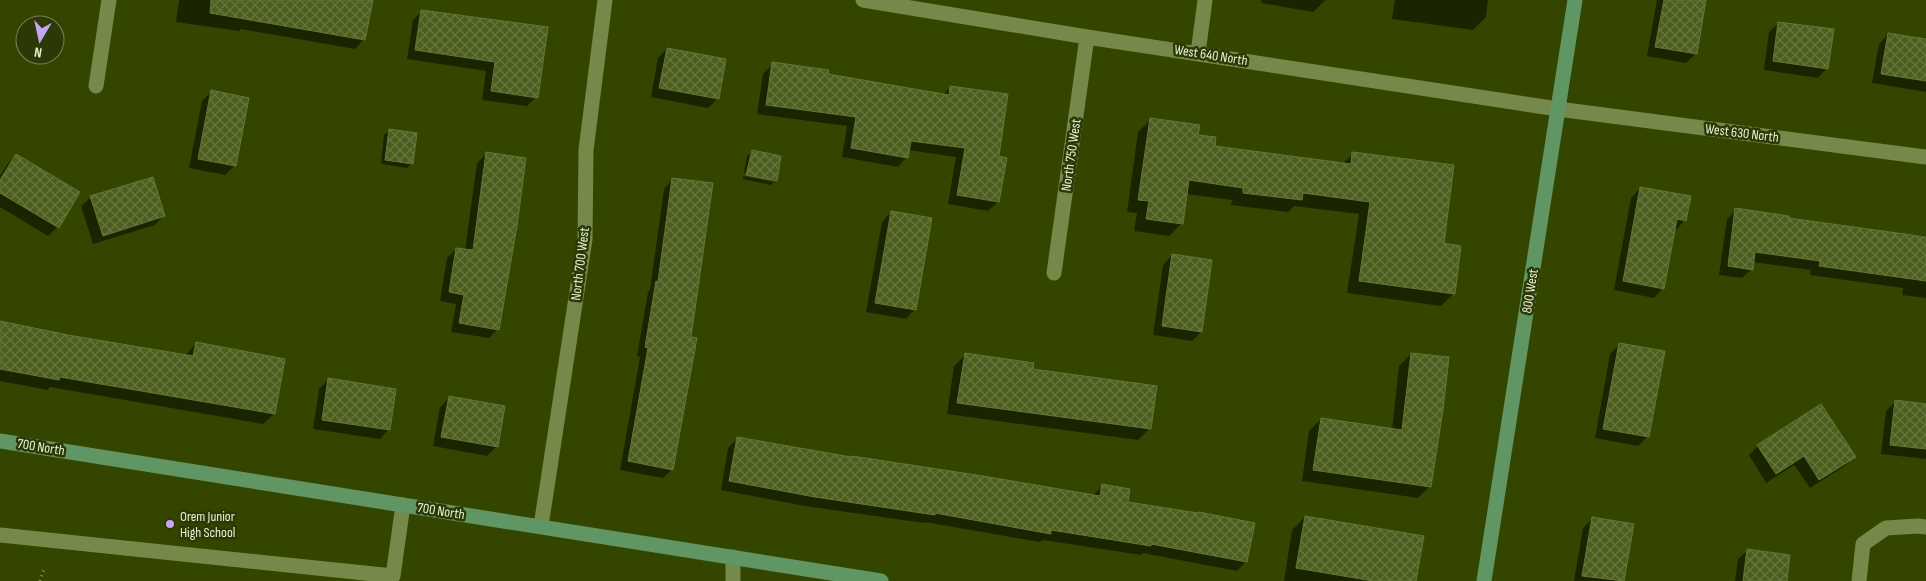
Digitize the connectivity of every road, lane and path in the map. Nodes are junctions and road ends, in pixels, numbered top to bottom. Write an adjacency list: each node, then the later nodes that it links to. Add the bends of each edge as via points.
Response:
1 (109, 0): 8 (street)
2 (605, 0): 14 (street, North 700 West, via 586,150 585,239)
3 (863, 0): 6 (street, West 640 North)
4 (1205, 0): 7 (street)
5 (1575, 0): 9 (street, 800 West)
6 (1087, 37): 7 (street, West 640 North); 11 (street, North 750 West)
7 (1198, 53): 9 (street, West 640 North)
8 (96, 86)
9 (1558, 109): 10 (street, West 630 North); 23 (street, 800 West)
10 (1926, 157)
11 (1054, 273)
12 (0, 441): 13 (street, 700 North)
13 (403, 504): 14 (street, 700 North); 19 (street)
14 (541, 526): 17 (street, 700 North)
15 (1926, 527): 24 (street, via 1886,528 1863,544)
16 (0, 534): 19 (street)
17 (734, 558): 21 (street); 22 (street, 700 North)
18 (44, 570): 20 (path)
19 (394, 579)
20 (40, 581)
21 (733, 581)
22 (881, 581)
23 (1484, 581)
24 (1859, 581)

